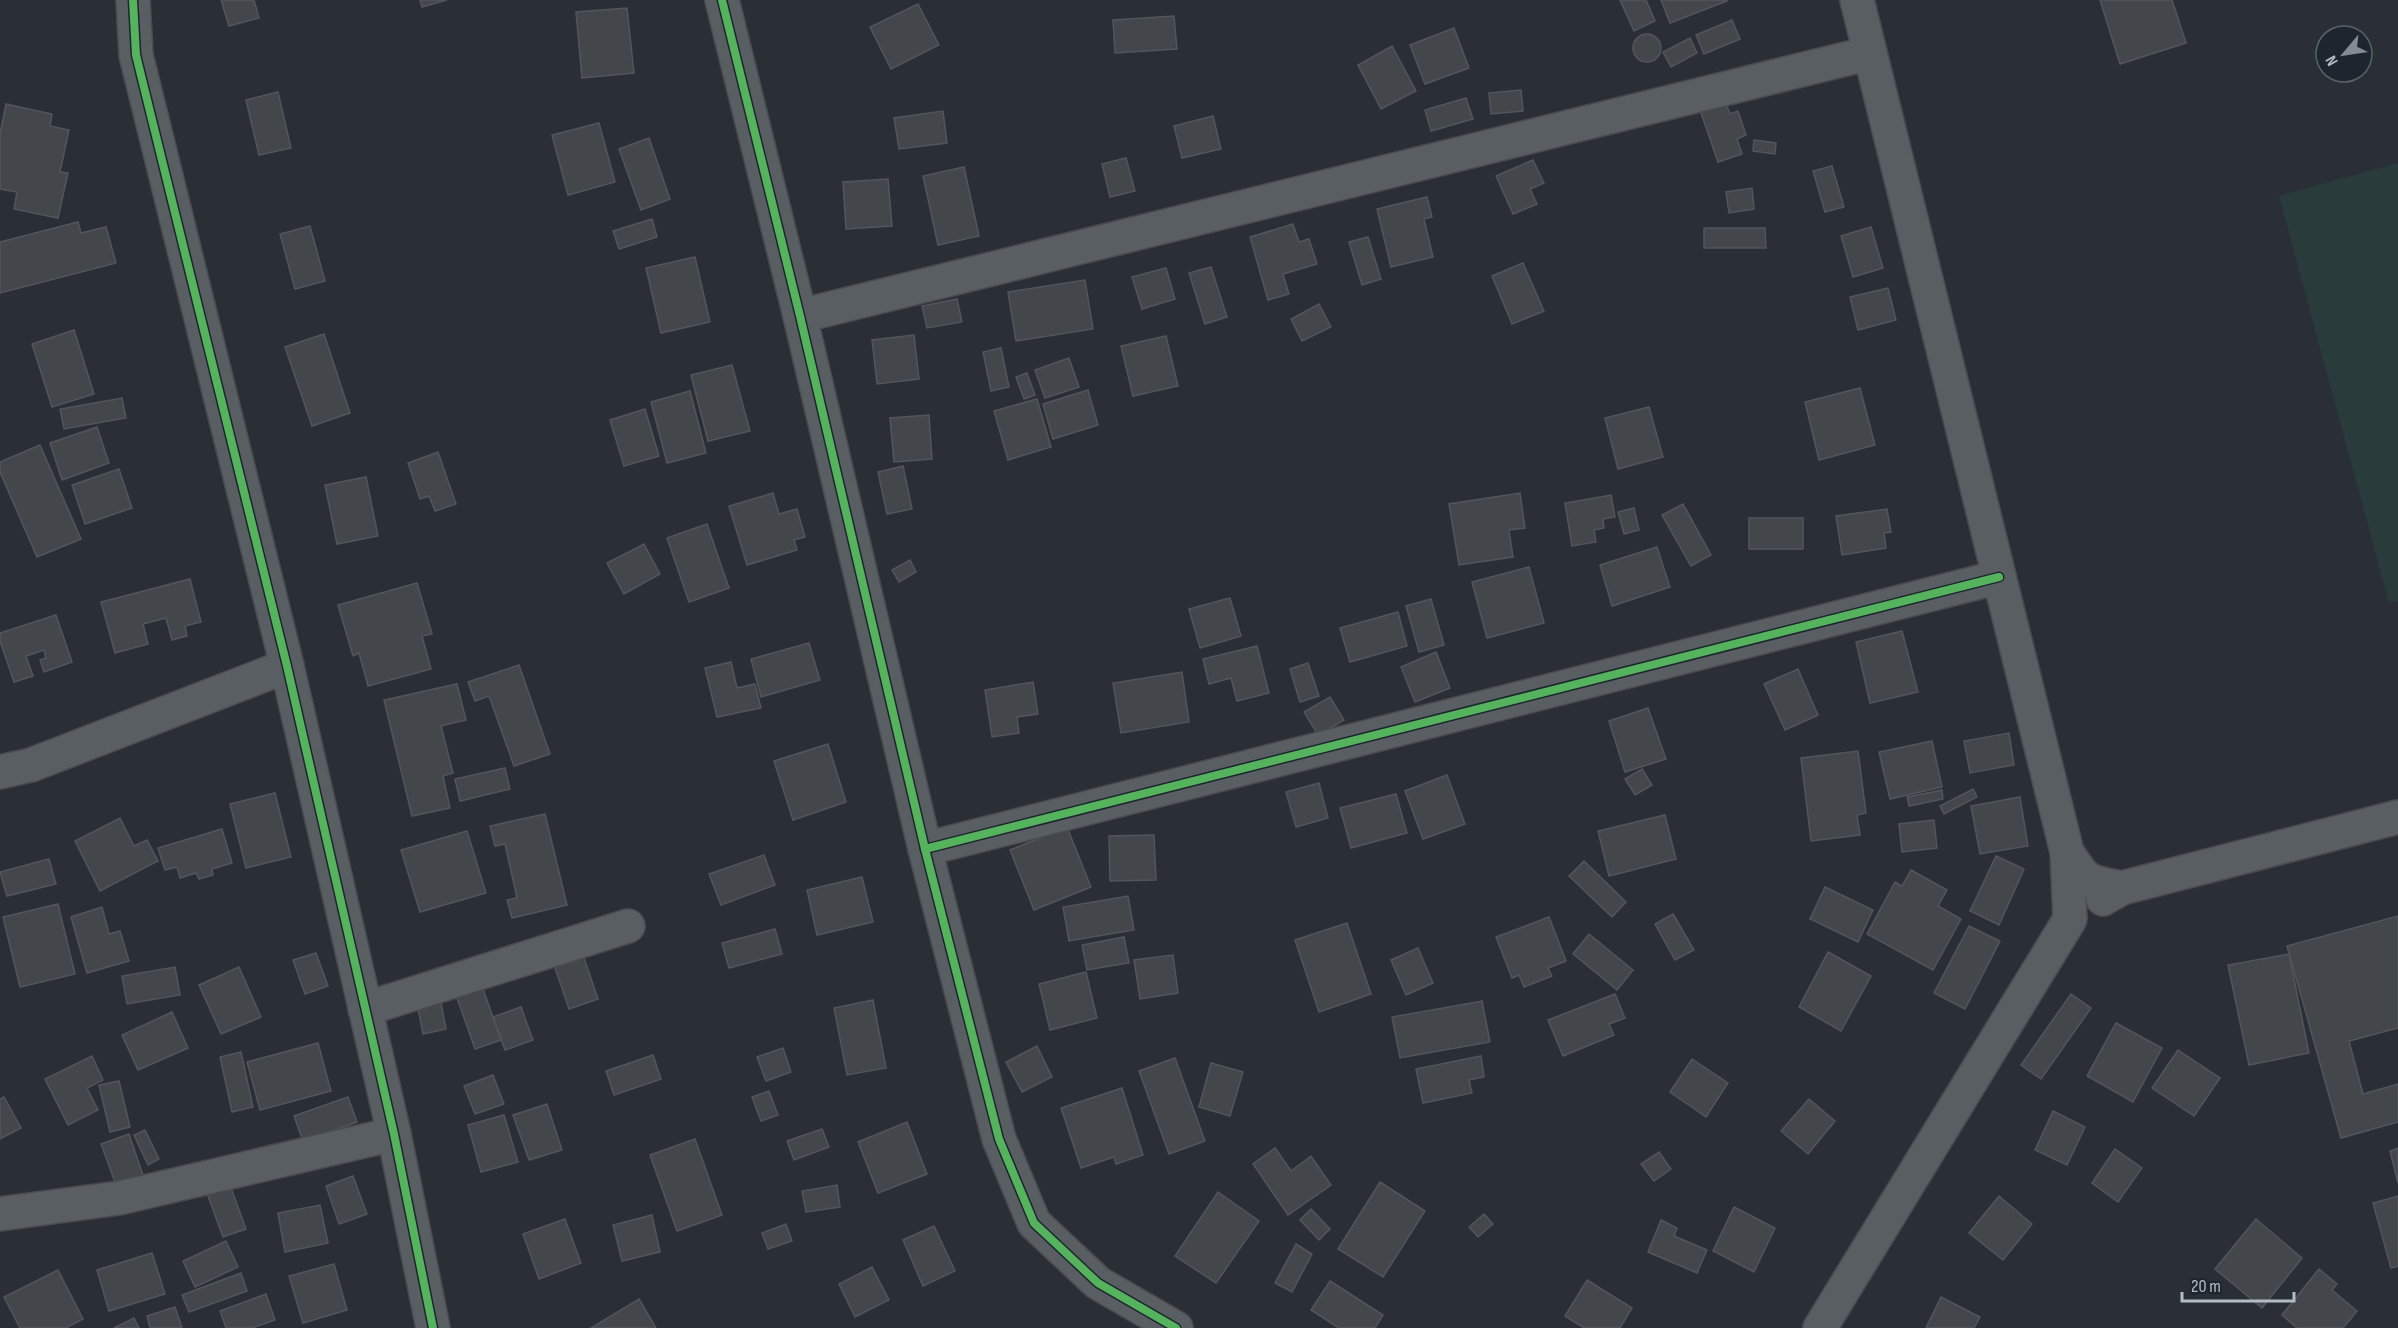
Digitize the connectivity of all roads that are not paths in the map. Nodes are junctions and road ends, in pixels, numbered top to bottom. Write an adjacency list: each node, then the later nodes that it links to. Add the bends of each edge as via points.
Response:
1 (133, 0): 7 (street, via 136,55)
2 (722, 0): 5 (street)
3 (1857, 0): 4 (street)
4 (1870, 53): 5 (street); 6 (street)
5 (800, 316): 10 (street)
6 (2000, 576): 10 (street); 11 (street)
7 (287, 666): 8 (street, via 30,765); 15 (street)
8 (0, 772)
9 (2398, 817): 12 (street)
10 (925, 849): 19 (street, via 999,1139 1034,1223 1098,1283)
11 (2067, 852): 12 (street, via 2081,875 2092,883); 13 (street)
12 (2122, 888): 13 (street)
13 (2070, 919): 20 (street)
14 (628, 926): 15 (street)
15 (365, 1009): 16 (street)
16 (394, 1134): 17 (street, via 119,1198); 18 (street)
17 (0, 1214)
18 (433, 1328)
19 (1176, 1328)
20 (1820, 1328)

